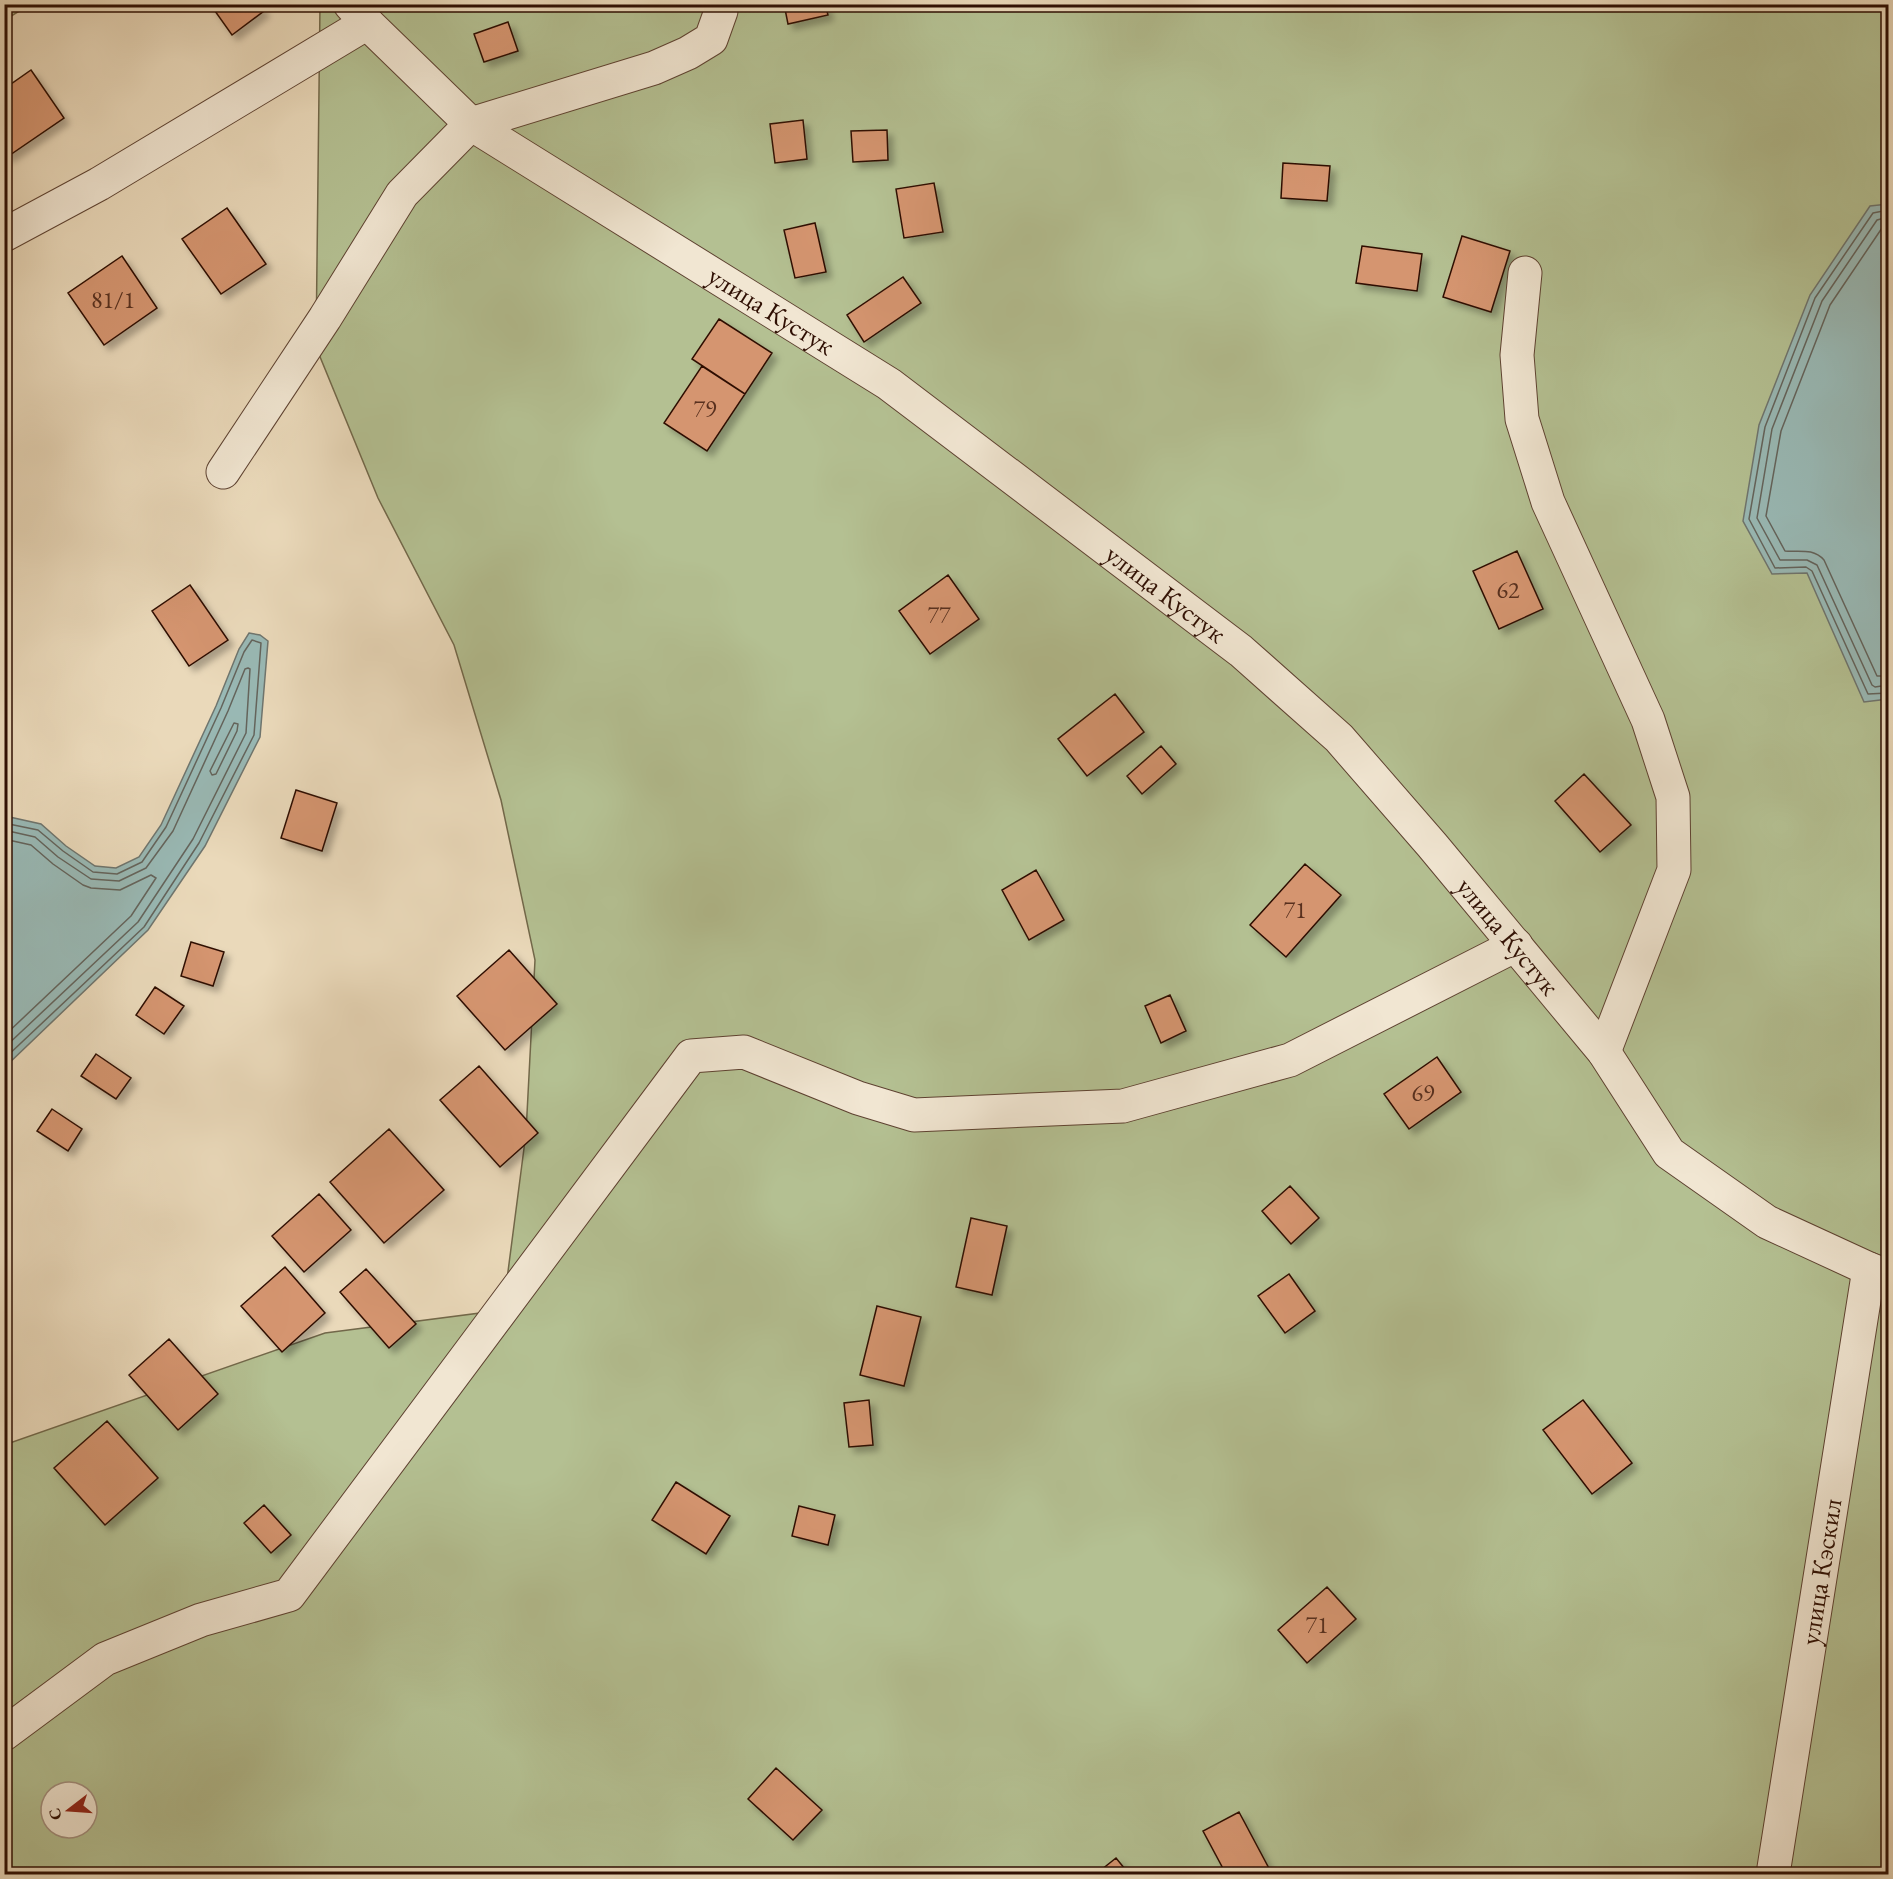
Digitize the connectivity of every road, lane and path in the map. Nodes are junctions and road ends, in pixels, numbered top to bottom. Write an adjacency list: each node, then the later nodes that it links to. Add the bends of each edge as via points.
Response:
1 (721, 4): 3 (street, via 711,39 688,53 654,68)
2 (358, 14): 3 (street, улица Кустук); 4 (street, via 99,184)
3 (471, 124): 6 (street, via 402,194); 7 (street, улица Кустук, via 889,384 1241,651 1339,738)
4 (4, 235)
5 (1526, 273): 8 (street, via 1517,355 1522,419 1548,502 1648,720 1673,797 1674,870)
6 (223, 472)
7 (1516, 945): 8 (street, улица Кустук); 10 (street, via 1290,1060 1123,1106 914,1115 858,1098 744,1052 691,1056 289,1595 201,1620 105,1659)
8 (1604, 1052): 9 (street, улица Кустук, via 1669,1153 1767,1222)
9 (1879, 1273): 11 (street, улица Кэскил)
10 (4, 1734)
11 (1773, 1875)

